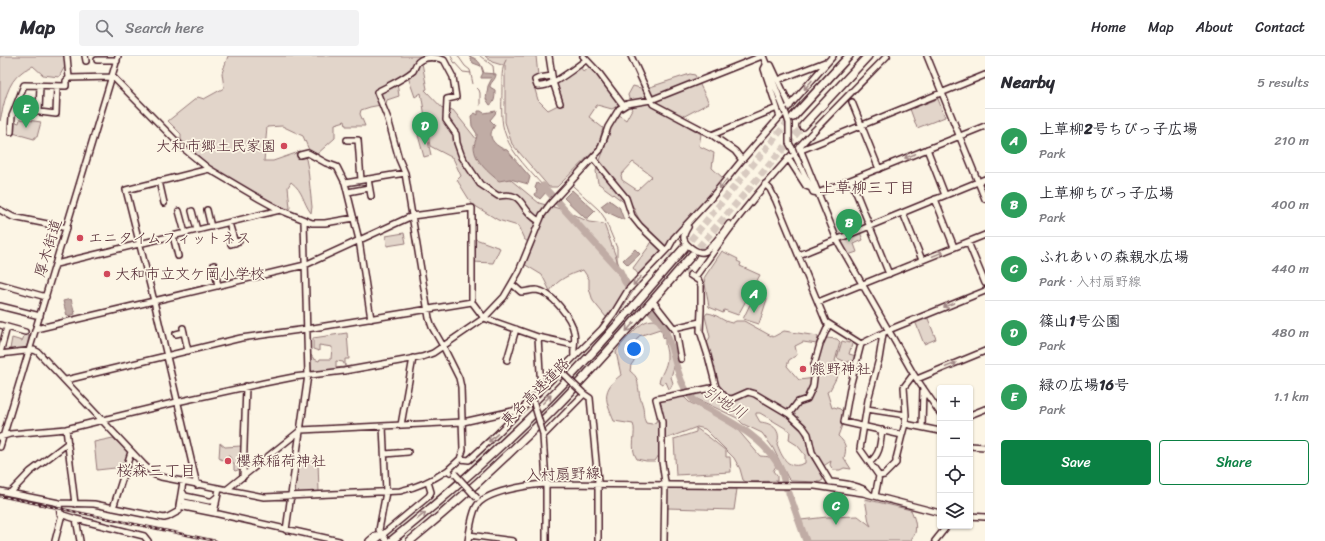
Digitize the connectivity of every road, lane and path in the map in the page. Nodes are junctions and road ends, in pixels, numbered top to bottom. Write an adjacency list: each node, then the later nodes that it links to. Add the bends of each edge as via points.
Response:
1 (67, 56): 18 (street)
2 (549, 56): 17 (street)
3 (631, 56): 24 (street)
4 (762, 56): 14 (street); 24 (street)
5 (833, 56): 13 (street)
6 (849, 56): 32 (highway)
7 (868, 56): 35 (highway)
8 (887, 56): 41 (street)
9 (927, 56): 23 (street)
10 (118, 58): 12 (street); 16 (street, 厚木街道)
11 (584, 58): 20 (street); 27 (street)
12 (97, 60)
13 (827, 63): 19 (street); 28 (street, one-way to 28)
14 (766, 65): 19 (street, via 771,65); 29 (street, via 764,69); 32 (street)
15 (985, 75): 23 (street)
16 (112, 76): 18 (street); 47 (street, via 178,143); 82 (street, 厚木街道)
17 (552, 76): 20 (street); 20 (street, via 539,78 535,83 541,86)
18 (69, 78): 22 (street, via 66,86)
19 (778, 80): 28 (street)
20 (553, 82): 26 (street)
21 (40, 85): 22 (street); 30 (street, via 24,85); 31 (street)
22 (57, 86): 31 (street, via 56,114)
23 (942, 93): 34 (street); 39 (street)
24 (651, 100): 27 (street); 38 (street, via 653,104)
25 (852, 102): 34 (street)
26 (560, 103)
27 (623, 105): 44 (street, via 608,128 600,150)
28 (790, 106): 33 (street)
29 (777, 108): 33 (street); 38 (street)
30 (15, 109): 31 (street); 37 (street)
31 (39, 112)
32 (788, 114): 59 (street, via 789,143)
33 (780, 117): 46 (street)
34 (862, 125): 41 (street); 48 (street)
35 (803, 126)
36 (985, 126): 39 (street)
37 (11, 132)
38 (712, 135): 46 (street, via 735,151)
39 (960, 136): 42 (street); 55 (street)
40 (347, 140): 52 (street, via 358,140)
41 (800, 148): 45 (street); 61 (street)
42 (927, 149): 48 (street, one-way to 48); 62 (street)
43 (300, 155): 56 (street, via 308,153 337,168)
44 (593, 158): 78 (street, via 552,201); 94 (street, via 626,198 632,216)
45 (788, 158): 57 (street); 59 (street, via 806,186)
46 (742, 160): 67 (street, one-way to 67)
47 (209, 169): 54 (street); 70 (street)
48 (879, 169): 53 (street)
49 (405, 173): 50 (street); 74 (street); 78 (street, via 377,92 413,70 417,63 427,57 434,57 444,60 453,77 456,97 447,99 446,120 456,134 462,157 480,184 498,196 508,194 518,198 532,217)
50 (368, 179): 52 (street); 58 (street)
51 (985, 179): 55 (street)
52 (361, 180): 56 (street)
53 (851, 180): 61 (street); 80 (street)
54 (159, 182): 66 (street); 91 (street, via 126,190)
55 (978, 182): 62 (street); 65 (street)
56 (346, 183): 60 (street)
57 (766, 184): 76 (street); 96 (street, via 776,200)
58 (369, 188): 60 (street); 63 (street)
59 (811, 188): 61 (street, via 813,192)
60 (348, 192): 75 (street)
61 (818, 193): 88 (street)
62 (946, 195): 64 (street)
63 (371, 196)
64 (935, 199): 73 (street); 92 (street)
65 (985, 199)
66 (164, 203)
67 (704, 206): 76 (street, via 684,235 686,243 698,252 705,251 731,222); 141 (street, one-way to 141, via 628,290 602,329)
68 (0, 210): 82 (street, via 13,217)
69 (207, 210): 81 (street)
70 (280, 210): 77 (street); 79 (street)
71 (179, 211): 84 (street)
72 (192, 212): 83 (street)
73 (902, 213): 80 (street); 98 (street)
74 (412, 216): 87 (street); 111 (street, via 472,208); 115 (street)
75 (354, 218): 77 (street, via 318,224); 87 (street)
76 (736, 220): 119 (street, via 693,276 701,286)
77 (304, 221): 101 (street)
78 (539, 221): 105 (street)
79 (229, 222): 81 (street); 90 (street)
80 (870, 226): 88 (street); 102 (street)
81 (211, 227): 83 (street)
82 (67, 228): 99 (street, 厚木街道)
83 (197, 230): 84 (street)
84 (185, 233): 86 (street)
85 (985, 235): 89 (street)
86 (173, 236): 91 (street); 97 (street)
87 (359, 240): 101 (street); 118 (street)
88 (837, 240): 96 (street); 106 (street)
89 (968, 242): 92 (street); 103 (street)
90 (235, 243)
91 (139, 245): 99 (street); 110 (street)
92 (954, 247): 98 (street, one-way to 92)
93 (684, 248): 225 (highway, 東名高速道路, one-way to 93, via 468,477 544,402 594,351)
94 (664, 249)
95 (692, 255): 226 (highway, 東名高速道路, one-way to 226, via 552,411 476,484)
96 (798, 255): 112 (street)
97 (178, 256)
98 (922, 260): 102 (street)
99 (56, 264): 109 (street, 厚木街道)
100 (214, 265): 107 (street)
101 (306, 265): 107 (street); 125 (street)
102 (889, 274): 106 (street)
103 (985, 283)
104 (0, 284): 109 (street)
105 (512, 284): 117 (street, via 504,297); 133 (street, via 521,292 536,290 554,298 574,330)
106 (863, 284): 112 (street); 127 (street)
107 (218, 286): 110 (street)
108 (985, 291): 127 (street, one-way to 127)
109 (46, 297): 116 (street, 厚木街道)
110 (154, 301): 123 (street); 140 (street)
111 (472, 302): 115 (street); 117 (street)
112 (818, 302): 120 (street)
113 (655, 304): 124 (street)
114 (0, 306): 116 (street)
115 (428, 308): 118 (street); 135 (street, via 430,323)
116 (40, 316): 123 (street, 厚木街道)
117 (484, 318): 126 (street); 135 (street)
118 (371, 319): 125 (street)
119 (700, 322): 124 (street); 150 (street, via 700,331)
120 (828, 324): 132 (street); 160 (street, via 814,365 810,392 807,399 798,402)
121 (0, 325): 122 (street)
122 (7, 327): 128 (street); 134 (street)
123 (36, 328): 136 (street, 厚木街道)
124 (674, 328): 143 (street)
125 (307, 329): 137 (street, via 240,338); 146 (street)
126 (516, 329): 131 (street); 144 (street)
127 (889, 330): 130 (street); 147 (street)
128 (25, 332)
129 (176, 334): 137 (street, via 184,330)
130 (882, 334): 132 (street); 156 (street, via 880,359)
131 (538, 337): 133 (street); 152 (street)
132 (861, 344): 168 (street, via 844,422)
133 (574, 345): 141 (street)
134 (1, 346): 139 (street)
135 (443, 346): 142 (street, via 428,355); 164 (street, via 459,378)
136 (30, 351): 139 (street); 148 (street, via 38,352); 176 (street, 厚木街道)
137 (188, 351): 140 (street)
138 (985, 351): 147 (street, one-way to 138)
139 (0, 353)
140 (166, 356): 148 (street); 155 (street)
141 (574, 356): 145 (street)
142 (413, 358): 146 (street); 166 (street)
143 (681, 359)
144 (508, 360)
145 (560, 371): 152 (street); 153 (street, bridge)
146 (308, 375): 149 (street); 171 (street)
147 (916, 377): 151 (street); 161 (street, via 913,376 904,387)
148 (66, 380): 163 (street)
149 (246, 386): 155 (street); 188 (street)
150 (716, 387): 160 (street, via 726,398 732,399 748,392); 194 (street, via 656,398 662,422)
151 (923, 388): 157 (street); 169 (street)
152 (541, 390): 154 (street)
153 (583, 393): 174 (street); 192 (street, via 590,398)
154 (533, 399): 159 (street); 174 (street, bridge)
155 (177, 402): 163 (street); 193 (street)
156 (866, 409): 161 (street); 168 (street)
157 (937, 409)
158 (985, 409): 162 (street)
159 (521, 410): 164 (street); 184 (street, one-way to 184, via 469,460)
160 (790, 414): 202 (street, via 808,434 812,452 830,482 853,486 867,491)
161 (906, 414): 165 (street)
162 (973, 414)
163 (102, 420): 170 (street); 181 (street)
164 (463, 422): 166 (street); 184 (street, via 464,445)
165 (905, 424): 169 (street); 175 (street)
166 (401, 425): 167 (street)
167 (383, 426): 171 (street); 183 (street)
168 (864, 426): 172 (street); 185 (street, via 860,448)
169 (922, 427): 173 (street)
170 (66, 429): 176 (street); 177 (street)
171 (301, 430): 188 (street); 201 (street)
172 (882, 430): 175 (street); 185 (street, via 878,452)
173 (937, 430)
174 (543, 435): 191 (street)
175 (902, 435): 187 (street, via 896,463 884,476)
176 (2, 436): 179 (street, 厚木街道)
177 (68, 443): 199 (street, via 30,472); 206 (street)
178 (973, 446): 180 (street)
179 (0, 447)
180 (985, 447)
181 (131, 452): 189 (street, via 155,475); 208 (street)
182 (408, 452): 183 (street)
183 (385, 454): 198 (street)
184 (460, 459): 186 (street)
185 (870, 462): 187 (street)
186 (448, 470): 190 (street); 204 (street, bridge, via 455,474)
187 (879, 476): 202 (street)
188 (243, 477): 196 (street)
189 (183, 482): 193 (street); 200 (street)
190 (428, 482): 198 (street, via 408,489); 217 (street, via 431,492 429,496)
191 (546, 484): 192 (street, 入村扇野線); 204 (street, 入村扇野線, via 513,488); 228 (street)
192 (599, 484): 194 (street, 入村扇野線); 229 (street)
193 (197, 485): 195 (street)
194 (664, 485): 202 (street, 入村扇野線, via 824,487); 230 (street)
195 (219, 489): 196 (street); 203 (street)
196 (226, 490): 201 (street, via 258,497)
197 (0, 491): 199 (street)
198 (386, 492): 201 (street); 217 (street, via 379,528)
199 (10, 493): 205 (street)
200 (181, 495): 203 (street, via 209,501); 207 (street)
201 (291, 496): 216 (street)
202 (872, 496): 209 (street, 入村扇野線)
203 (217, 500): 210 (street)
204 (478, 500): 218 (street)
205 (59, 503): 206 (street); 211 (street)
206 (75, 504): 208 (street)
207 (179, 506): 208 (street, via 179,511 164,518); 210 (street)
208 (113, 508)
209 (937, 511)
210 (214, 513): 216 (street)
211 (62, 514): 214 (street); 219 (street)
212 (973, 516): 213 (street)
213 (985, 517)
214 (76, 519): 220 (street); 221 (street, via 144,536)
215 (944, 529): 231 (street)
216 (286, 530): 222 (street)
217 (384, 537): 223 (street, via 376,535); 224 (street)
218 (468, 538): 227 (street)
219 (55, 541)
220 (80, 541)
221 (148, 541)
222 (339, 541)
223 (369, 541)
224 (375, 541)
225 (391, 541)
226 (410, 541)
227 (513, 541)
228 (546, 541)
229 (598, 541)
230 (664, 541)
231 (934, 541)

